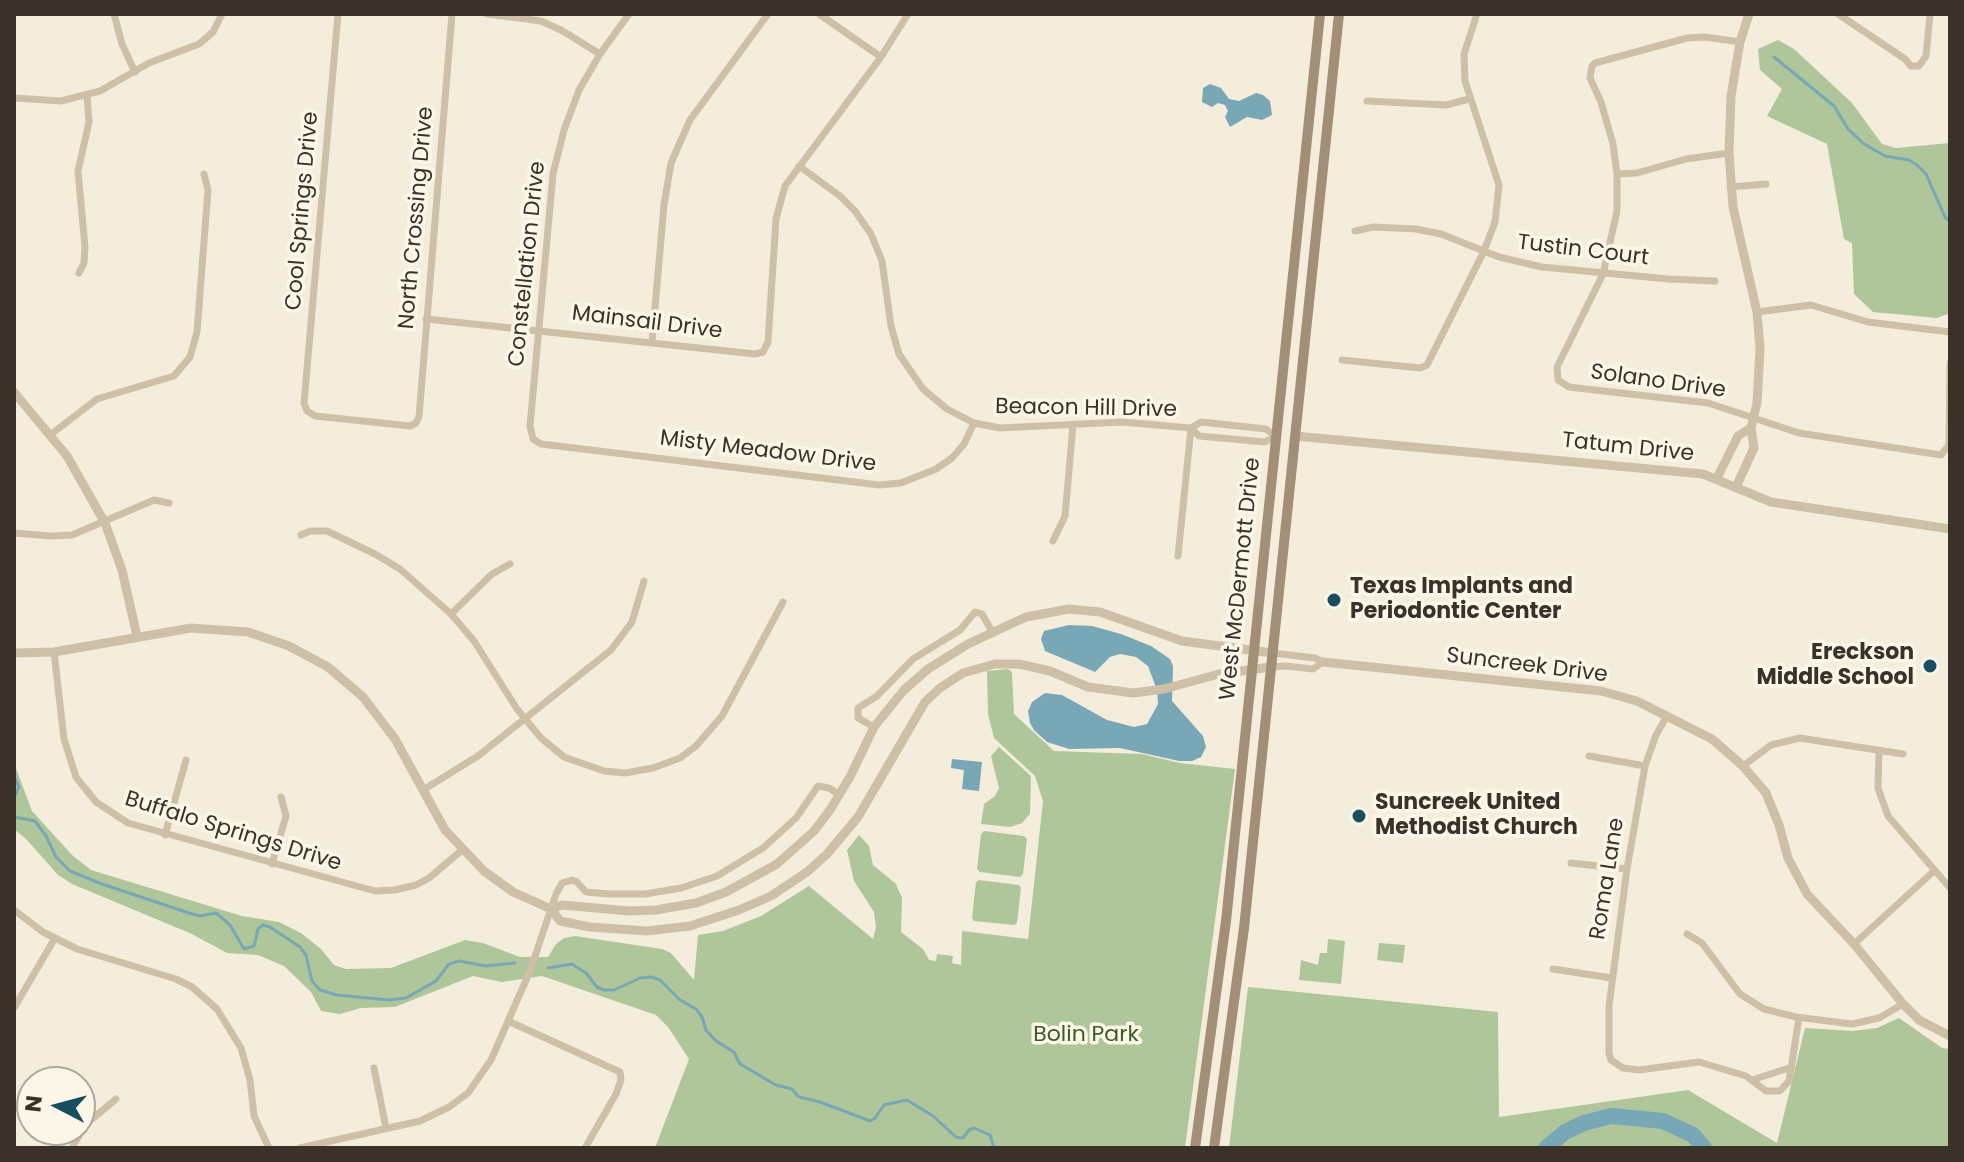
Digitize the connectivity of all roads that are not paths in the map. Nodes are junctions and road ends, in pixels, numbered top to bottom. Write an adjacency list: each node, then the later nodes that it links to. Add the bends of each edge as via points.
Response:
1 (114, 14): 19 (street)
2 (222, 14): 19 (street, via 199,44)
3 (338, 14): 43 (street, Cool Springs Drive, via 304,403 315,416)
4 (452, 14): 36 (street, North Crossing Drive)
5 (487, 14): 17 (street, via 541,21)
6 (629, 14): 17 (street, Constellation Drive)
7 (768, 14): 39 (street, via 690,120 671,163)
8 (819, 14): 18 (street)
9 (908, 14): 18 (street)
10 (1320, 14): 49 (main road, West McDermott Drive)
11 (1339, 14): 50 (main road, West McDermott Drive)
12 (1477, 14): 22 (street, via 1464,54)
13 (1749, 14): 16 (street)
14 (1838, 14): 15 (street, via 1911,66 1919,66 1926,56)
15 (1930, 14)
16 (1740, 42): 24 (street); 27 (street, via 1687,38 1592,66 1590,78 1607,121)
17 (600, 54): 37 (street, Constellation Drive, via 570,114 553,174)
18 (881, 57): 25 (street)
19 (135, 72): 20 (street)
20 (87, 96): 21 (street); 32 (street, via 89,122 78,171 85,247)
21 (14, 98)
22 (1469, 99): 23 (street, via 1446,105); 31 (street, via 1499,185 1495,222)
23 (1367, 101)
24 (1729, 153): 27 (street); 29 (street)
25 (799, 166): 39 (street, Mainsail Drive, via 778,204 766,349 755,354); 44 (street, Beacon Hill Drive, via 840,196 871,234 887,283 894,339 912,377 934,399)
26 (204, 174): 48 (street, via 208,190 197,332 190,357 174,376 86,405)
27 (1617, 174): 33 (street, via 1617,211)
28 (1766, 184): 29 (street)
29 (1730, 187): 35 (street)
30 (1355, 231): 31 (street, Tustin Court, via 1416,229)
31 (1484, 251): 33 (street, Tustin Court, via 1520,263); 40 (street, via 1427,365)
32 (79, 273)
33 (1603, 274): 34 (street, Tustin Court); 45 (street, Solano Drive, via 1557,367 1558,380 1569,387 1708,403)
34 (1715, 281)
35 (1757, 312): 38 (street, via 1811,305 1868,322); 45 (street, via 1760,349)
36 (426, 319): 37 (street, Mainsail Drive); 43 (street, North Crossing Drive)
37 (538, 329): 39 (street, Mainsail Drive); 51 (street, Constellation Drive)
38 (1950, 332)
39 (652, 342)
40 (1342, 360)
41 (1950, 363): 45 (street, Solano Drive, via 1946,452 1828,439)
42 (14, 392): 48 (street)
43 (416, 423)
44 (974, 423): 46 (street, Beacon Hill Drive, via 1000,428); 51 (street, Misty Meadow Drive, via 964,444 936,469 901,483 879,485)
45 (1753, 423): 52 (street, via 1738,436); 53 (street, via 1754,448)
46 (1073, 425): 47 (street, Beacon Hill Drive, via 1122,422); 59 (street, via 1065,516)
47 (1191, 428): 49 (street, Beacon Hill Drive, via 1201,422 1266,429); 49 (street, Beacon Hill Drive, via 1199,436 1265,442); 60 (street)
48 (50, 435): 55 (street, via 87,486)
49 (1276, 436): 50 (main road); 67 (main road, West McDermott Drive)
50 (1295, 436): 52 (street, Tatum Drive); 70 (main road, West McDermott Drive)
51 (533, 439)
52 (1717, 478): 53 (street, Tatum Drive)
53 (1736, 487): 56 (street, Tatum Drive, via 1771,502)
54 (169, 503): 55 (street, via 154,500)
55 (105, 523): 57 (street, via 64,536); 66 (street)
56 (1950, 529)
57 (14, 533)
58 (301, 535): 64 (street, via 319,530 345,538 400,569)
59 (1053, 541)
60 (1178, 556)
61 (510, 564): 64 (street, via 492,574)
62 (644, 581): 75 (street, via 632,622 611,650)
63 (783, 602): 75 (street, via 722,716 696,746 671,762 635,772 593,769 555,750)
64 (451, 614): 75 (street)
65 (993, 633): 67 (street, via 1035,615 1079,609 1112,614 1182,641); 76 (street, via 928,669); 76 (street, via 985,617 975,612 960,630 913,659 858,708 858,718)
66 (137, 636): 68 (street); 83 (street, via 191,628 235,630 314,658 378,714)
67 (1254, 650): 70 (street); 73 (main road, West McDermott Drive)
68 (54, 652): 69 (street); 86 (street, Buffalo Springs Drive, via 64,739 76,777 108,812)
69 (14, 653)
70 (1273, 653): 71 (street, Suncreek Drive); 72 (main road, West McDermott Drive)
71 (1323, 662): 72 (street, Suncreek Drive, via 1313,669); 74 (street, Suncreek Drive, via 1601,691)
72 (1271, 667): 73 (street); 115 (main road, West McDermott Drive)
73 (1252, 671): 93 (street, via 1123,693 1019,664 973,670 928,697 858,817 827,854 771,896 711,920 647,931 560,921); 114 (main road, West McDermott Drive)
74 (1667, 716): 81 (street, Roma Lane); 82 (street, Suncreek Drive, via 1712,739)
75 (525, 719): 83 (street, via 466,766)
76 (874, 727): 84 (street)
77 (1879, 751): 78 (street); 82 (street, via 1792,739 1771,745); 91 (street, via 1878,788 1888,816)
78 (1903, 754)
79 (1589, 756): 81 (street)
80 (186, 760): 86 (street)
81 (1645, 766): 90 (street, Roma Lane)
82 (1743, 766): 97 (street, Suncreek Drive, via 1766,793 1788,858 1807,894)
83 (423, 790): 87 (street)
84 (840, 795): 93 (street, via 790,854 726,892 656,910 562,905); 93 (street, via 818,786 777,838 717,876 681,888 630,895 586,892 567,880)
85 (281, 797): 89 (street, via 286,816)
86 (165, 835): 89 (street, Buffalo Springs Drive)
87 (462, 850): 89 (street, Buffalo Springs Drive, via 429,878 387,891); 93 (street, via 513,892)
88 (1571, 863): 90 (street)
89 (272, 864)
90 (1627, 869): 99 (street, Roma Lane)
91 (1934, 871): 92 (street); 97 (street)
92 (1950, 888)
93 (551, 909): 103 (street)
94 (14, 910): 96 (street)
95 (1687, 934): 102 (street, via 1702,943 1740,994 1764,1009)
96 (55, 938): 101 (street); 111 (street, via 176,979 217,1009 241,1048 254,1116)
97 (1854, 944): 100 (street, Suncreek Drive)
98 (1553, 969): 99 (street)
99 (1612, 978): 107 (street, Roma Lane, via 1611,1060 1639,1070 1699,1062)
100 (1903, 1004): 102 (street, via 1879,1018 1852,1024); 104 (street, Suncreek Drive, via 1919,1020)
101 (14, 1008)
102 (1799, 1018): 105 (street)
103 (508, 1021): 109 (street, via 484,1074 460,1100 437,1114); 113 (street, via 620,1072 616,1094)
104 (1950, 1036)
105 (1792, 1067): 107 (street); 107 (street, via 1780,1091 1766,1091)
106 (374, 1068): 109 (street)
107 (1752, 1080)
108 (116, 1099): 110 (street, via 85,1125)
109 (386, 1128): 112 (street)
110 (72, 1148)
111 (269, 1148)
112 (300, 1148)
113 (585, 1148)
114 (1195, 1148)
115 (1214, 1148)

